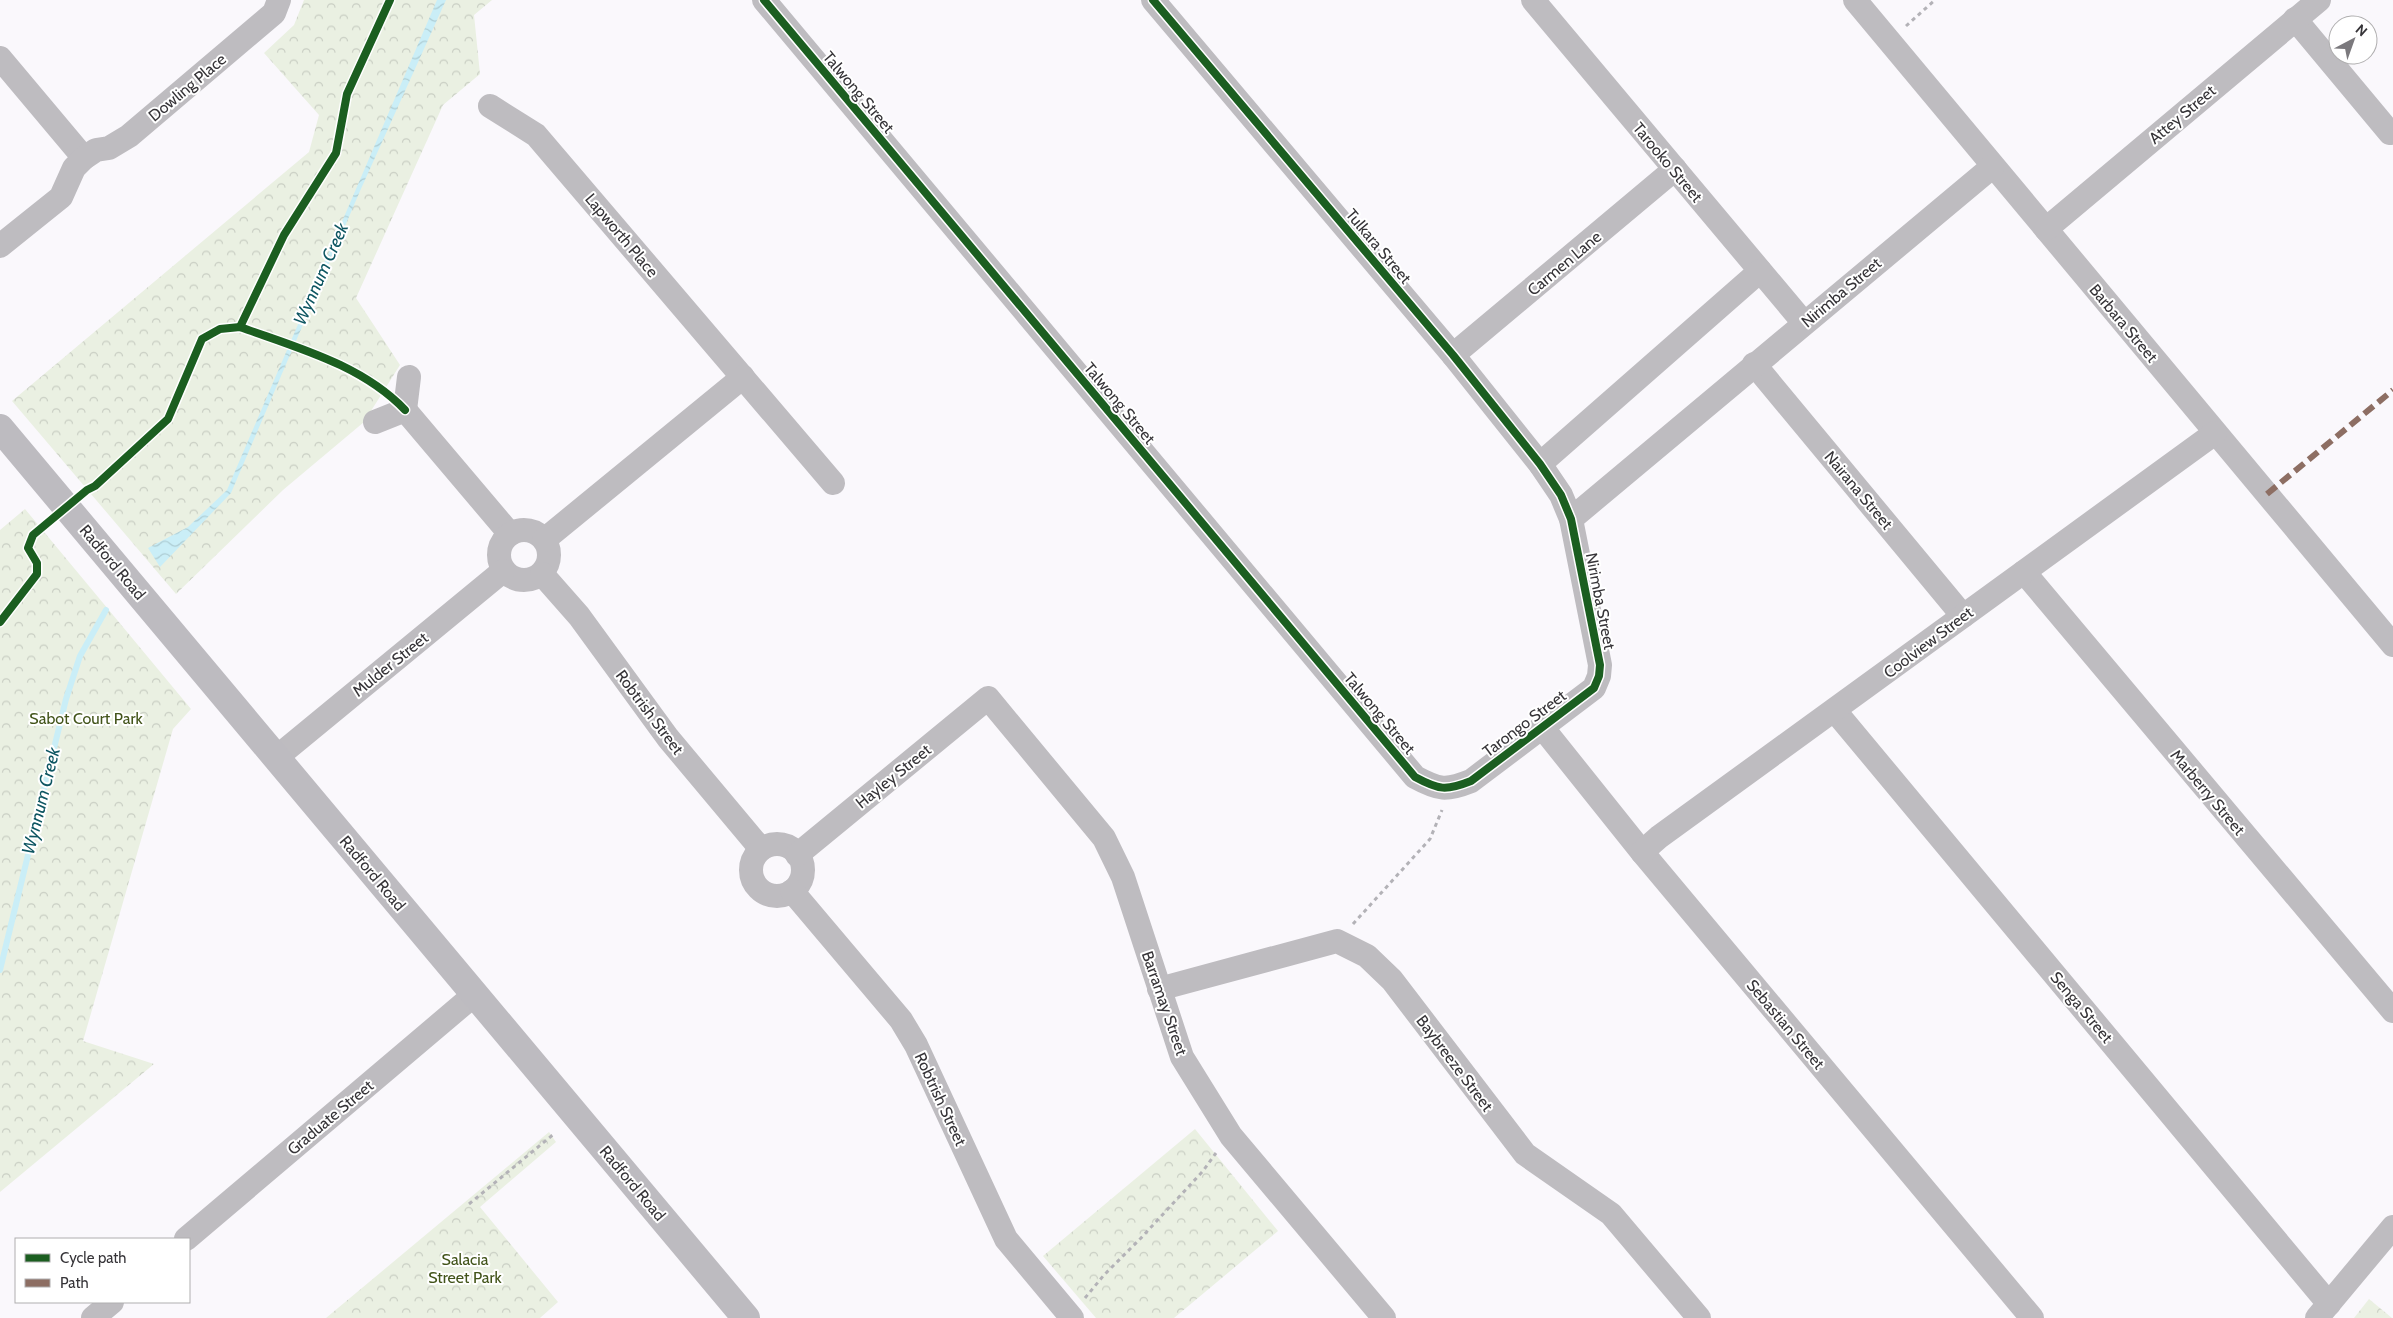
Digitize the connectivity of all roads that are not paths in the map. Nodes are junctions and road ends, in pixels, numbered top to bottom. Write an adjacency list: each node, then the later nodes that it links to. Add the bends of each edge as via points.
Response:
1 (279, 0): 11 (street, Dowling Place, via 274,13 129,136)
2 (764, 0): 41 (street, Talwong Street, via 1415,776 1432,786)
3 (1153, 0): 18 (street, Tulkara Street)
4 (1533, 0): 13 (street, Tarooko Street)
5 (1855, 0): 12 (street, Barbara Street)
6 (2319, 0): 7 (street, Attey Street)
7 (2295, 19): 10 (street); 14 (street, Attey Street)
8 (0, 58): 11 (street)
9 (490, 106): 21 (street, Lapworth Place, via 536,135)
10 (2390, 134)
11 (84, 158): 15 (street, via 74,168 61,197)
12 (1992, 167): 14 (street, Barbara Street); 17 (street, Nirimba Street)
13 (1675, 170): 16 (street, Tarooko Street); 18 (street, Carmen Lane)
14 (2046, 229): 25 (street, Barbara Street)
15 (0, 246)
16 (1760, 271): 17 (street, Tarooko Street); 26 (street)
17 (1804, 323): 19 (street, Nirimba Street)
18 (1453, 356): 26 (street, Tulkara Street)
19 (1754, 364): 28 (street, Nirimba Street); 34 (street, Nairana Street)
20 (409, 377): 22 (street)
21 (742, 377): 27 (street, Lapworth Place); 30 (street)
22 (405, 410): 23 (street); 29 (street)
23 (375, 422)
24 (0, 428): 40 (street, Radford Road)
25 (2215, 433): 32 (street, Coolview Street); 35 (street, Barbara Street)
26 (1540, 464): 28 (street, Tulkara Street, via 1561,496)
27 (833, 483)
28 (1571, 519): 36 (street, Nirimba Street, via 1600,665)
29 (510, 534): 30 (street, via 521,530 534,532); 31 (street, via 499,550 500,565)
30 (544, 540): 33 (street, via 550,552)
31 (504, 570): 33 (street, via 516,580 525,581); 40 (street, Mulder Street)
32 (2024, 572): 34 (street, Coolview Street); 48 (street, Marberry Street)
33 (542, 574): 42 (street, Robtrish Street, via 579,616 668,738)
34 (1963, 616): 38 (street, Coolview Street)
35 (2393, 645)
36 (1594, 688): 39 (street, Tarongo Street)
37 (988, 698): 44 (street, Hayley Street); 46 (street, Barramay Street, via 1104,838 1123,878)
38 (1835, 711): 43 (street, Coolview Street); 53 (street, Senga Street)
39 (1542, 727): 41 (street, Tarongo Street); 43 (street, Sebastian Street)
40 (277, 757): 47 (street, Radford Road)
41 (1461, 785)
42 (761, 849): 44 (street, via 780,844); 45 (street, via 751,866 751,876 756,885 773,896)
43 (1642, 852): 58 (street, Sebastian Street)
44 (797, 855): 45 (street, via 802,864 802,874)
45 (792, 891): 52 (street, Robtrish Street, via 901,1020 916,1045 1006,1239)
46 (1159, 989): 56 (street, Barramay Street, via 1182,1057 1231,1136); 57 (street, Baybreeze Street, via 1337,941 1367,956 1392,980 1525,1154 1611,1214)
47 (474, 995): 50 (street, Graduate Street); 55 (street, Radford Road)
48 (2393, 1011)
49 (2393, 1227): 53 (street)
50 (187, 1238)
51 (111, 1303): 54 (street)
52 (1077, 1309)
53 (2323, 1311)
54 (93, 1318)
55 (746, 1318)
56 (1384, 1318)
57 (1699, 1318)
58 (2032, 1318)

